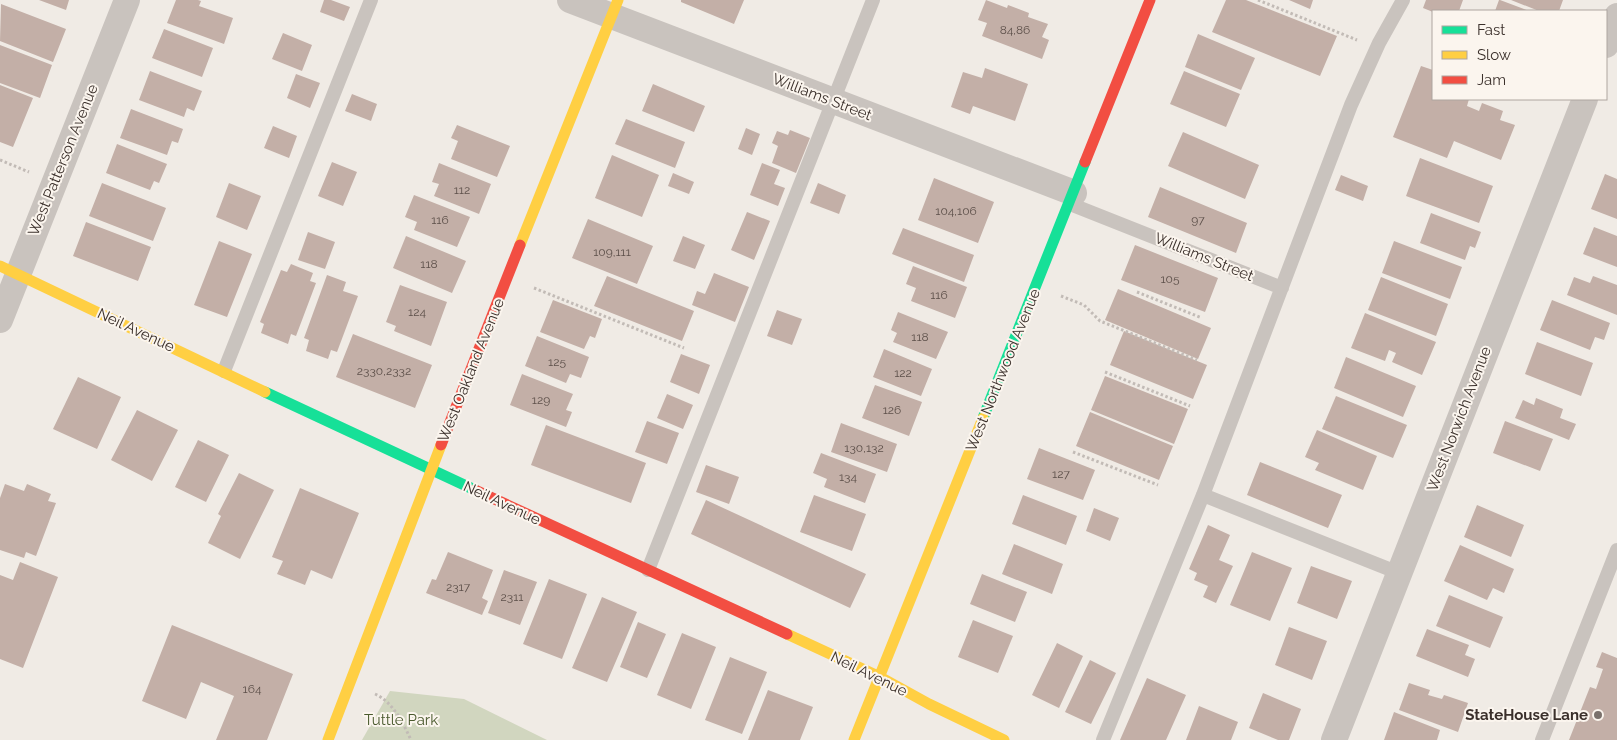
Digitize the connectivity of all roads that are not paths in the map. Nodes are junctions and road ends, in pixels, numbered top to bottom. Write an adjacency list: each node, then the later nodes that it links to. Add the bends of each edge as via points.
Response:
1 (127, 0): 13 (street, West Patterson Avenue)
2 (372, 0): 16 (lane)
3 (570, 0): 7 (street, Williams Street)
4 (874, 0): 11 (lane)
5 (1150, 0): 12 (street, West Northwood Avenue)
6 (1403, 0): 14 (lane, via 1351,105)
7 (614, 8): 11 (street, Williams Street); 17 (street, West Oakland Avenue)
8 (1617, 16): 9 (street)
9 (1607, 42)
10 (1585, 100): 21 (street, West Norwich Avenue)
11 (834, 101): 12 (street, Williams Street); 20 (lane)
12 (1072, 199): 14 (lane, Williams Street); 22 (street, West Northwood Avenue)
13 (9, 270): 15 (street, West Patterson Avenue); 16 (street, Neil Avenue)
14 (1282, 288): 18 (lane)
15 (0, 320)
16 (224, 371): 17 (street, Neil Avenue)
17 (432, 470): 20 (street, Neil Avenue); 23 (street, West Oakland Avenue)
18 (1203, 495): 21 (lane); 26 (lane)
19 (1617, 550): 28 (lane)
20 (648, 570): 22 (street, Neil Avenue)
21 (1399, 573): 27 (street, West Norwich Avenue)
22 (880, 677): 24 (street, West Northwood Avenue); 25 (street, Neil Avenue)
23 (328, 740)
24 (854, 740)
25 (1004, 740)
26 (1103, 740)
27 (1334, 740)
28 (1542, 740)

